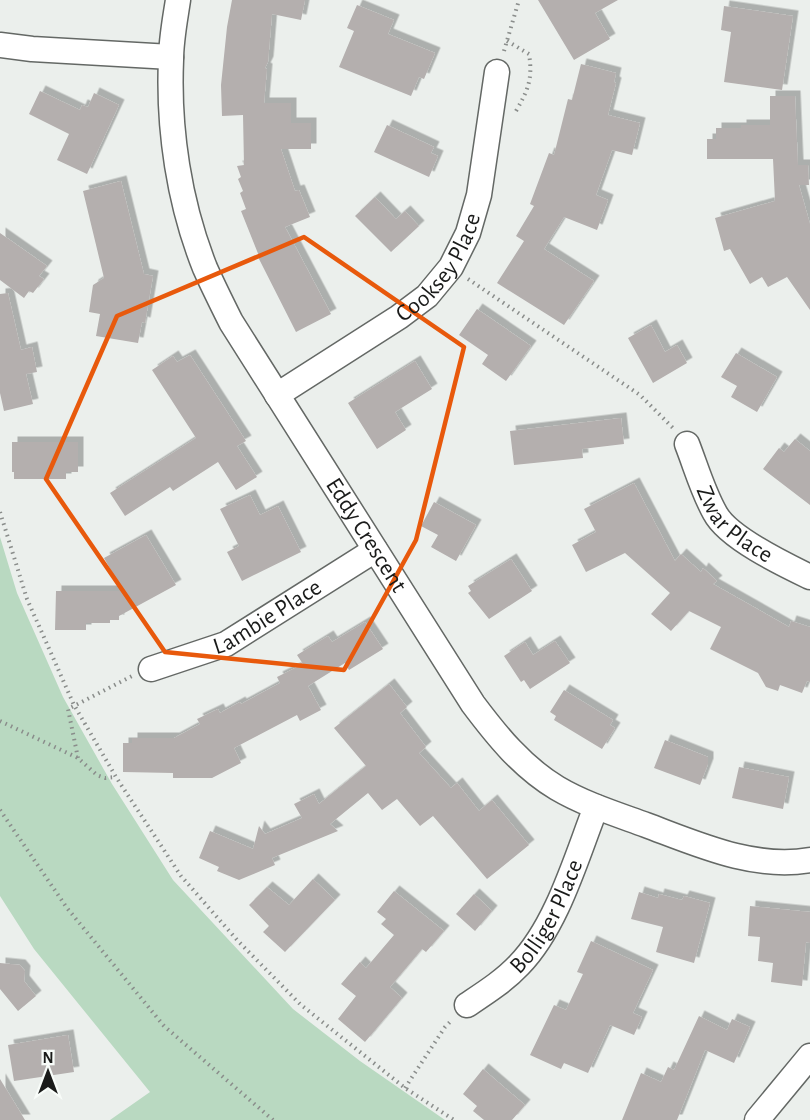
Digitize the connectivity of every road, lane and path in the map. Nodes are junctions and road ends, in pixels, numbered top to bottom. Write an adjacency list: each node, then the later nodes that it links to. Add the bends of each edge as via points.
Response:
1 (178, 0): 4 (street, Eddy Crescent)
2 (519, 0): 5 (path)
3 (0, 45): 4 (street)
4 (171, 57): 7 (street, Eddy Crescent, via 175,150 195,240 231,322)
5 (497, 72): 7 (street, Cooksey Place, via 479,195 468,233 451,267 427,296 399,317)
6 (465, 277): 8 (path, via 640,394)
7 (277, 395): 10 (street, Eddy Crescent)
8 (687, 444): 11 (street, Zwar Place, via 716,515 770,558)
9 (0, 512): 13 (path, via 27,599)
10 (375, 550): 12 (street, Lambie Place, via 226,644); 17 (street, Eddy Crescent, via 473,704 503,743 556,788)
11 (810, 577)
12 (152, 669): 13 (path)
13 (74, 705): 15 (path, via 68,709); 16 (path)
14 (0, 721): 15 (path)
15 (78, 758): 16 (path, via 97,775)
16 (116, 777): 22 (path, via 181,876 238,941 300,1004)
17 (596, 807): 19 (street, Eddy Crescent, via 711,849 756,860); 20 (street, Bolliger Place, via 546,929 507,977)
18 (0, 810): 23 (path, via 67,908 164,1026)
19 (810, 860)
20 (468, 1005): 22 (path, via 444,1027)
21 (810, 1056): 25 (street)
22 (405, 1088): 24 (path)
23 (273, 1120)
24 (454, 1120)
25 (758, 1120)

